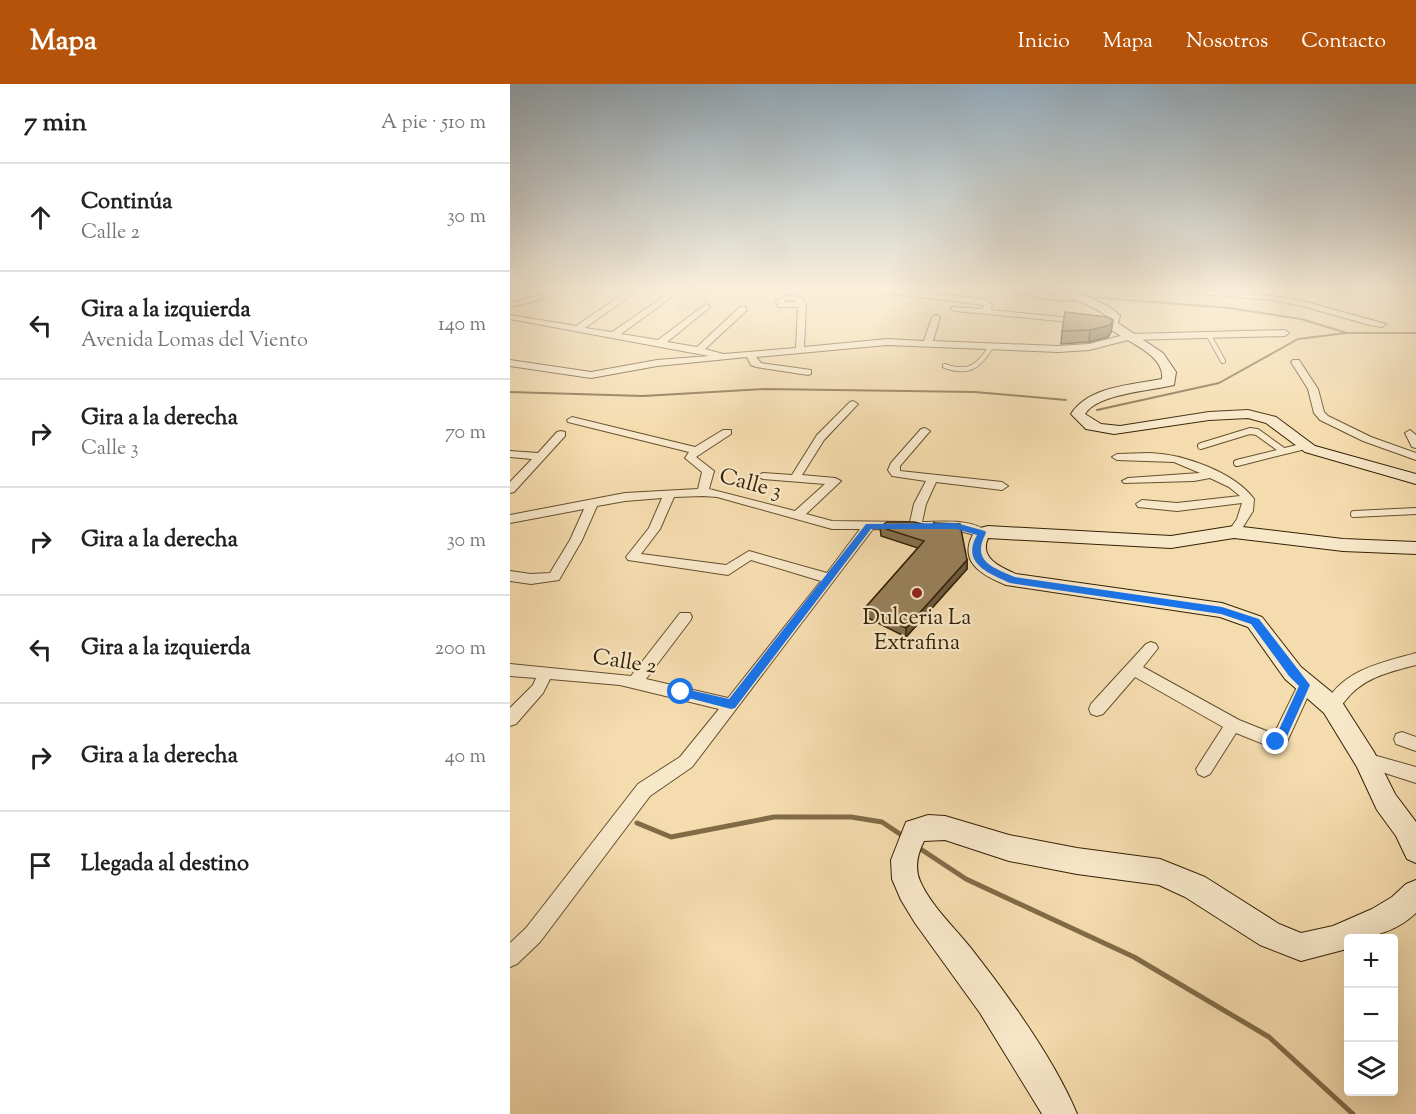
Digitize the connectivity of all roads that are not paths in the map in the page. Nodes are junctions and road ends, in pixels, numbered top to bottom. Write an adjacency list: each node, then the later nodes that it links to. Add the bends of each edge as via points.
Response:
1 (606, 335): 9 (street)
2 (671, 335): 12 (street)
3 (715, 335): 15 (street)
4 (801, 335): 14 (street)
5 (930, 335): 11 (street)
6 (1125, 335): 10 (main road)
7 (1180, 335): 10 (street)
8 (1209, 335): 18 (lane)
9 (612, 336): 12 (street)
10 (1128, 337): 13 (street, via 1082,348); 31 (main road, via 1170,367 1169,382 1089,402 1078,414 1088,424 1120,430 1248,414 1271,420)
11 (928, 343): 13 (street); 14 (street)
12 (660, 344): 15 (street)
13 (990, 348): 21 (lane, via 974,369)
14 (800, 349): 16 (street)
15 (699, 350): 17 (street)
16 (750, 354): 17 (street); 22 (street, via 759,365)
17 (728, 358): 20 (street, via 657,363 591,375)
18 (1223, 361)
19 (1296, 362): 37 (street, via 1313,389 1324,418)
20 (510, 363)
21 (945, 366)
22 (808, 372)
23 (853, 404): 41 (street, via 811,449)
24 (572, 420): 33 (street, via 661,439)
25 (925, 431): 42 (street, via 894,470 896,474)
26 (726, 432): 33 (street)
27 (561, 434): 35 (street)
28 (1410, 434): 29 (street)
29 (1416, 445)
30 (1201, 446): 32 (lane, via 1250,431)
31 (1305, 446): 32 (lane); 43 (main road)
32 (1282, 450): 38 (lane)
33 (696, 451): 47 (street, via 691,460 708,471)
34 (510, 454): 35 (street)
35 (539, 456): 46 (street)
36 (1117, 457): 39 (street, via 1180,459)
37 (1416, 457)
38 (1238, 463)
39 (1212, 474): 44 (street); 49 (street, via 1237,487)
40 (763, 476): 41 (street)
41 (796, 477): 54 (street, via 834,481)
42 (932, 479): 45 (street); 56 (street)
43 (1416, 479)
44 (1128, 481)
45 (1002, 486)
46 (510, 489)
47 (703, 492): 48 (street, Calle 3); 54 (street, Calle 3)
48 (670, 494): 50 (street, Calle 3); 62 (street, via 654,529 632,557 728,570 749,555)
49 (1248, 499): 51 (street, via 1177,507); 58 (street, via 1247,517)
50 (592, 504): 55 (street, Calle 3); 61 (street, via 554,577)
51 (1142, 504)
52 (1416, 511): 53 (lane)
53 (1354, 514)
54 (797, 516): 57 (street, Calle 3, via 832,525)
55 (510, 519)
56 (915, 525): 57 (street, Calle 3); 59 (street, Calle 3, via 969,528)
57 (869, 526): 62 (street)
58 (1234, 532): 59 (main road, via 1171,542); 60 (main road, via 1343,545)
59 (982, 533): 70 (main road, via 976,544 981,562 1013,580 1129,595 1244,616 1262,629)
60 (1416, 548)
61 (510, 576)
62 (830, 579): 71 (street)
63 (685, 617): 69 (street)
64 (1151, 648): 66 (street)
65 (1416, 659): 72 (street, via 1375,670 1347,684)
66 (1134, 669): 73 (street); 75 (street)
67 (510, 670): 68 (street, Calle 2)
68 (546, 673): 69 (street, Calle 2); 74 (street, via 538,689)
69 (635, 682): 71 (street, Calle 2)
70 (1305, 685): 72 (main road); 75 (street, via 1280,740 1276,742)
71 (731, 705): 81 (street, via 686,762 644,790 533,935)
72 (1332, 706): 76 (main road)
73 (1097, 710)
74 (510, 719)
75 (1233, 725): 77 (street)
76 (1366, 760): 78 (street); 79 (main road)
77 (1204, 769)
78 (1416, 775)
79 (1416, 850)
80 (1416, 894): 82 (main road, via 1382,919 1333,940 1301,947 1270,935 1195,887 1160,872 1009,848 945,828 915,831 903,857 906,880 923,910 1034,1066)
81 (510, 957)
82 (1060, 1114)

